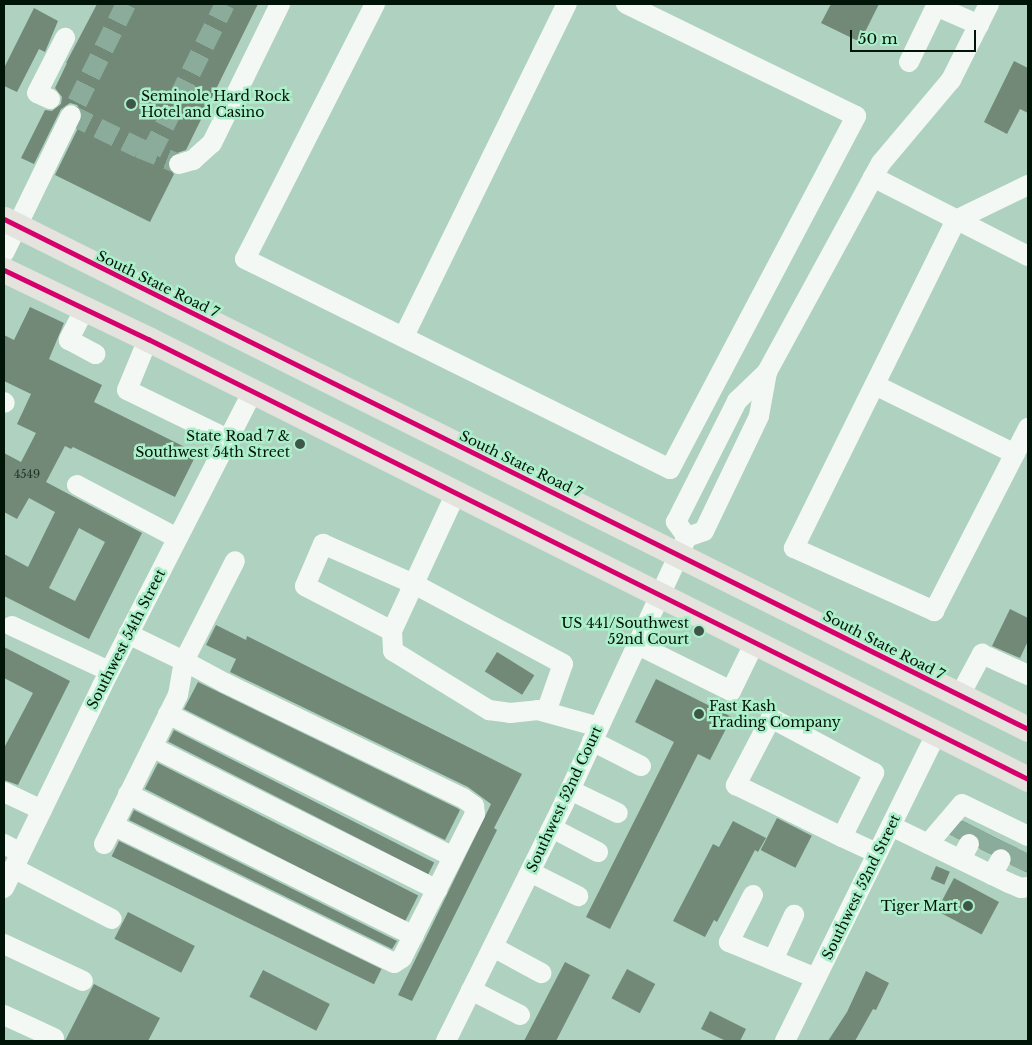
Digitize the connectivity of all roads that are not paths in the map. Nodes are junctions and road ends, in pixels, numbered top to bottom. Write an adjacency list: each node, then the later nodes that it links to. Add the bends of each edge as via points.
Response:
1 (280, 4): 12 (street, via 212,143 194,160)
2 (375, 4): 21 (street, via 245,259)
3 (567, 4): 21 (street)
4 (626, 4): 21 (street, via 856,116 670,468)
5 (989, 4): 7 (street)
6 (937, 5): 7 (street); 9 (street)
7 (978, 25): 13 (street, via 951,80 881,163)
8 (65, 38): 10 (street, via 38,93)
9 (908, 62)
10 (50, 99)
11 (71, 115): 16 (street)
12 (179, 164)
13 (873, 177): 15 (street); 24 (street)
14 (1028, 185): 15 (street)
15 (956, 220): 18 (street); 25 (street)
16 (10, 223): 17 (street); 33 (main road, South State Road 7)
17 (4, 253)
18 (1028, 256)
19 (4, 270): 20 (main road)
20 (85, 308): 22 (main road); 23 (street, via 69,340)
21 (404, 336)
22 (148, 340): 26 (main road); 28 (street, via 127,390)
23 (96, 354)
24 (767, 372): 33 (street, via 759,416 704,531); 33 (street, via 737,401 676,522)
25 (875, 385): 29 (street); 29 (street, via 794,548 934,611)
26 (253, 392): 28 (street, Southwest 54th Street); 31 (main road)
27 (1028, 428): 29 (street)
28 (228, 439): 32 (street, Southwest 54th Street)
29 (1015, 454)
30 (77, 485): 32 (street)
31 (456, 493): 35 (street); 36 (main road)
32 (178, 538): 39 (street, Southwest 54th Street)
33 (682, 546): 36 (street, Southwest 52nd Court); 45 (main road, South State Road 7)
34 (235, 560): 42 (street)
35 (414, 584): 38 (street); 38 (street, via 323,544 305,586); 46 (street, via 563,664)
36 (659, 594): 40 (main road); 41 (street, Southwest 52nd Court)
37 (12, 626): 43 (street)
38 (392, 631): 46 (street, via 393,651 489,710)
39 (128, 634): 42 (street); 43 (street, Southwest 54th Street)
40 (755, 642): 41 (street, via 731,691); 49 (main road)
41 (636, 644): 50 (street, Southwest 52nd Court)
42 (184, 661): 47 (street, via 178,695); 69 (street, via 474,806 475,814)
43 (110, 670): 57 (street, Southwest 54th Street)
44 (1028, 675): 45 (street, via 982,654)
45 (960, 695): 48 (main road, South State Road 7)
46 (546, 712): 50 (street)
47 (168, 714): 51 (street); 69 (street)
48 (1028, 729)
49 (937, 732): 53 (main road); 60 (street, Southwest 52nd Street)
50 (596, 734): 52 (street); 54 (street, Southwest 52nd Court)
51 (152, 748): 56 (street); 72 (street)
52 (641, 766)
53 (1028, 779)
54 (570, 790): 58 (street); 61 (street, Southwest 52nd Court)
55 (4, 792): 57 (street)
56 (128, 794): 59 (street); 77 (street)
57 (42, 810): 68 (street, Southwest 54th Street)
58 (618, 813)
59 (114, 826): 63 (street); 77 (street, via 394,963 402,958)
60 (891, 826): 64 (street); 67 (street, Southwest 52nd Street)
61 (552, 828): 66 (street); 70 (street, Southwest 52nd Court)
62 (842, 837): 62 (street, via 736,785 771,718 874,773); 67 (street)
63 (104, 844)
64 (928, 844): 65 (street); 65 (street, via 962,804)
65 (995, 849)
66 (598, 852)
67 (877, 853): 82 (street, Southwest 52nd Street)
68 (13, 855): 71 (street, Southwest 54th Street); 76 (street)
69 (453, 857): 72 (street)
70 (530, 872): 74 (street); 79 (street, Southwest 52nd Court)
71 (4, 888)
72 (437, 890): 77 (street)
73 (753, 895): 80 (street, via 729,942)
74 (578, 896)
75 (794, 915): 80 (street)
76 (112, 919)
77 (414, 936)
78 (4, 944): 83 (street)
79 (493, 947): 81 (street); 84 (street, Southwest 52nd Court)
80 (773, 960): 82 (street)
81 (541, 973)
82 (816, 978): 89 (street, Southwest 52nd Street)
83 (83, 982)
84 (471, 990): 86 (street); 88 (street, Southwest 52nd Court)
85 (4, 1014): 87 (street)
86 (520, 1015)
87 (54, 1038)
88 (452, 1039)
89 (784, 1041)

